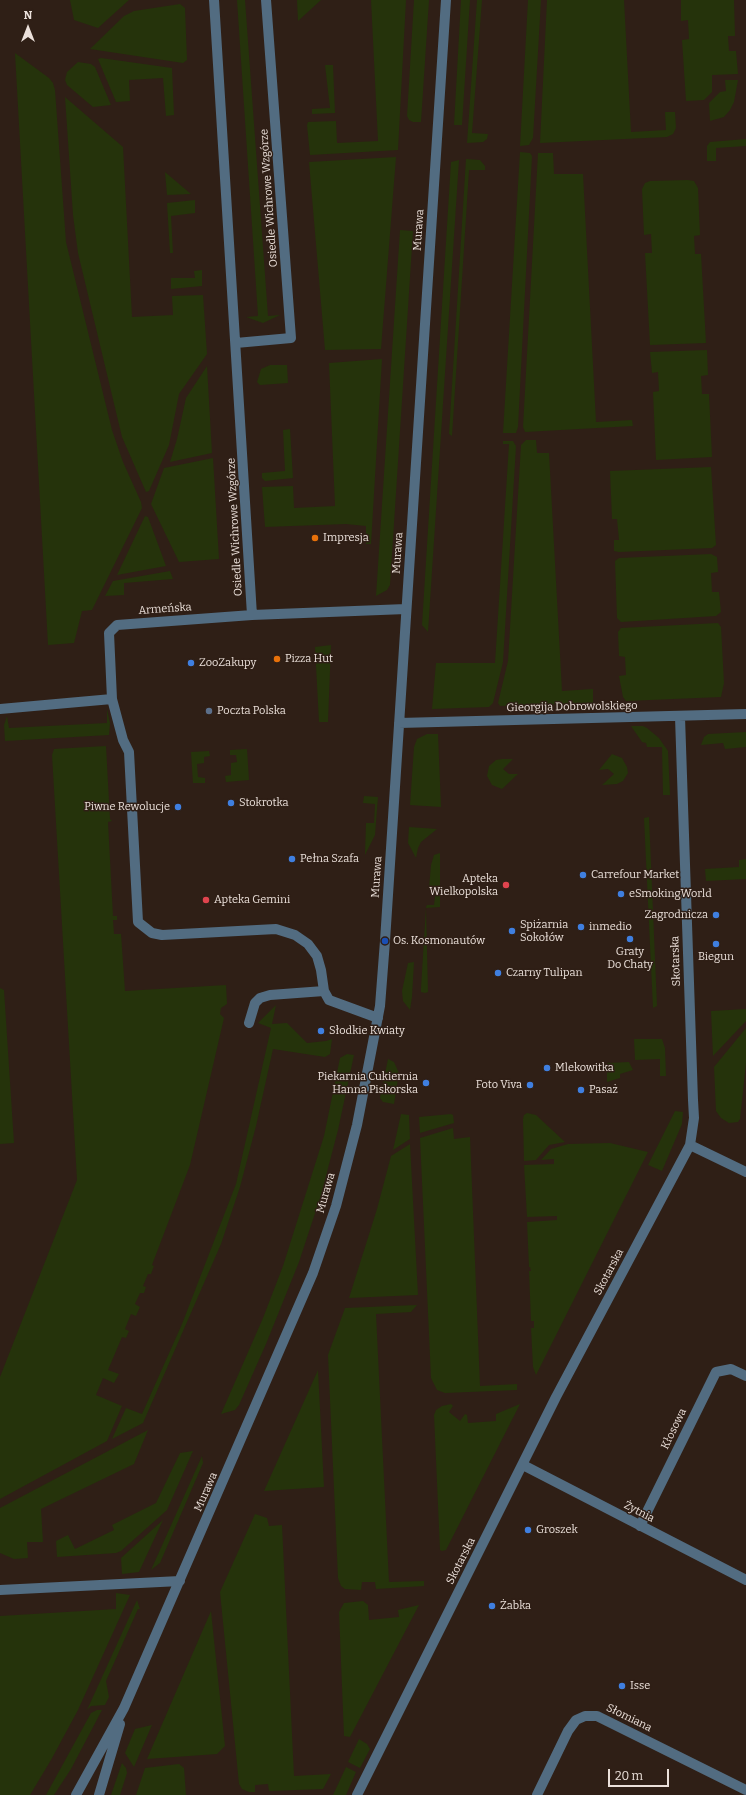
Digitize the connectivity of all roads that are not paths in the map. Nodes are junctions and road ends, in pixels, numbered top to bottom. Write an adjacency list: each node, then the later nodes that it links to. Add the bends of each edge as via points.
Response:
1 (214, 0): 4 (street, Osiedle Wichrowe Wzgórze)
2 (266, 0): 4 (street, Osiedle Wichrowe Wzgórze, via 291,338)
3 (446, 0): 5 (street, Murawa)
4 (236, 343): 6 (street, Osiedle Wichrowe Wzgórze)
5 (406, 609): 6 (street, Armeńska); 11 (street, Murawa)
6 (252, 615): 7 (street, Armeńska, via 117,625 109,633)
7 (112, 699): 8 (street); 12 (street, Armeńska, via 123,740 129,752 138,922 152,933 162,935 276,929 295,935 308,944 317,956)
8 (0, 709)
9 (746, 714): 10 (street, Gieorgija Dobrowolskiego)
10 (680, 716): 11 (street, Gieorgija Dobrowolskiego); 15 (street, Skotarska, via 694,1118)
11 (399, 723): 13 (street, Murawa)
12 (324, 991): 13 (street, via 329,1000); 14 (street, via 260,998 255,1003)
13 (378, 1018): 21 (street, Murawa, via 357,1125 336,1206 313,1273)
14 (249, 1023)
15 (690, 1145): 16 (street); 18 (street, Skotarska, via 556,1397)
16 (746, 1172)
17 (746, 1376): 19 (street, Kłosowa, via 731,1369 716,1372)
18 (523, 1465): 19 (street, Żytnia); 27 (street, Skotarska)
19 (640, 1526): 20 (street, Żytnia)
20 (746, 1580)
21 (180, 1581): 22 (street); 23 (street, Murawa)
22 (0, 1590)
23 (124, 1708): 25 (street, Murawa); 26 (street, Murawa)
24 (746, 1790): 28 (street, Słomiana, via 597,1716 584,1716 576,1720 568,1731)
25 (76, 1795)
26 (99, 1795)
27 (357, 1795)
28 (537, 1795)

